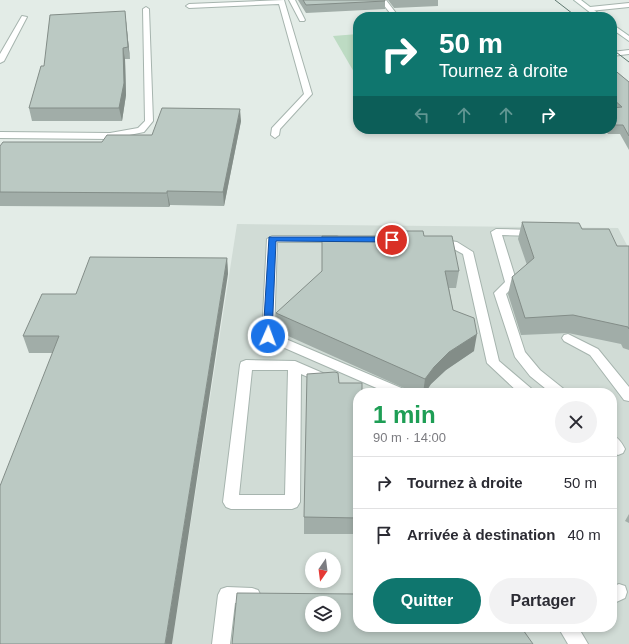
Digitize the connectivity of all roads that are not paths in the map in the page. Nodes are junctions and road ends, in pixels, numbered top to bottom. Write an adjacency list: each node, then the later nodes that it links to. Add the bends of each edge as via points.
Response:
1 (273, 0): 6 (main road)
2 (292, 0): 15 (main road)
3 (383, 0): 12 (main road)
4 (577, 0): 11 (main road)
5 (608, 0): 9 (main road)
6 (281, 1): 8 (main road); 22 (main road, via 308,94 276,128)
7 (629, 5): 9 (main road)
8 (189, 6)
9 (617, 7): 11 (main road)
10 (146, 9): 21 (main road, via 149,121 141,130 110,136)
11 (590, 9): 13 (main road)
12 (392, 12)
13 (594, 12)
14 (24, 17): 20 (main road)
15 (302, 20)
16 (617, 30): 17 (main road)
17 (629, 39)
18 (629, 52): 19 (main road)
19 (617, 53)
20 (0, 61)
21 (0, 135)
22 (274, 135)
23 (545, 233): 31 (main road, via 496,232 511,283 500,292 519,354 535,373)
24 (351, 240): 29 (main road, via 272,239 268,336)
25 (428, 241): 30 (main road, via 453,244 468,252 493,363)
26 (568, 338): 32 (main road, via 594,352)
27 (295, 366): 27 (main road, via 292,502 231,502 246,365); 28 (main road)
28 (338, 384)
29 (389, 388)
30 (522, 388)
31 (554, 388)
32 (629, 396)
33 (265, 596): 35 (main road, via 227,595)
34 (571, 632): 36 (main road)
35 (221, 644)
36 (579, 644)

